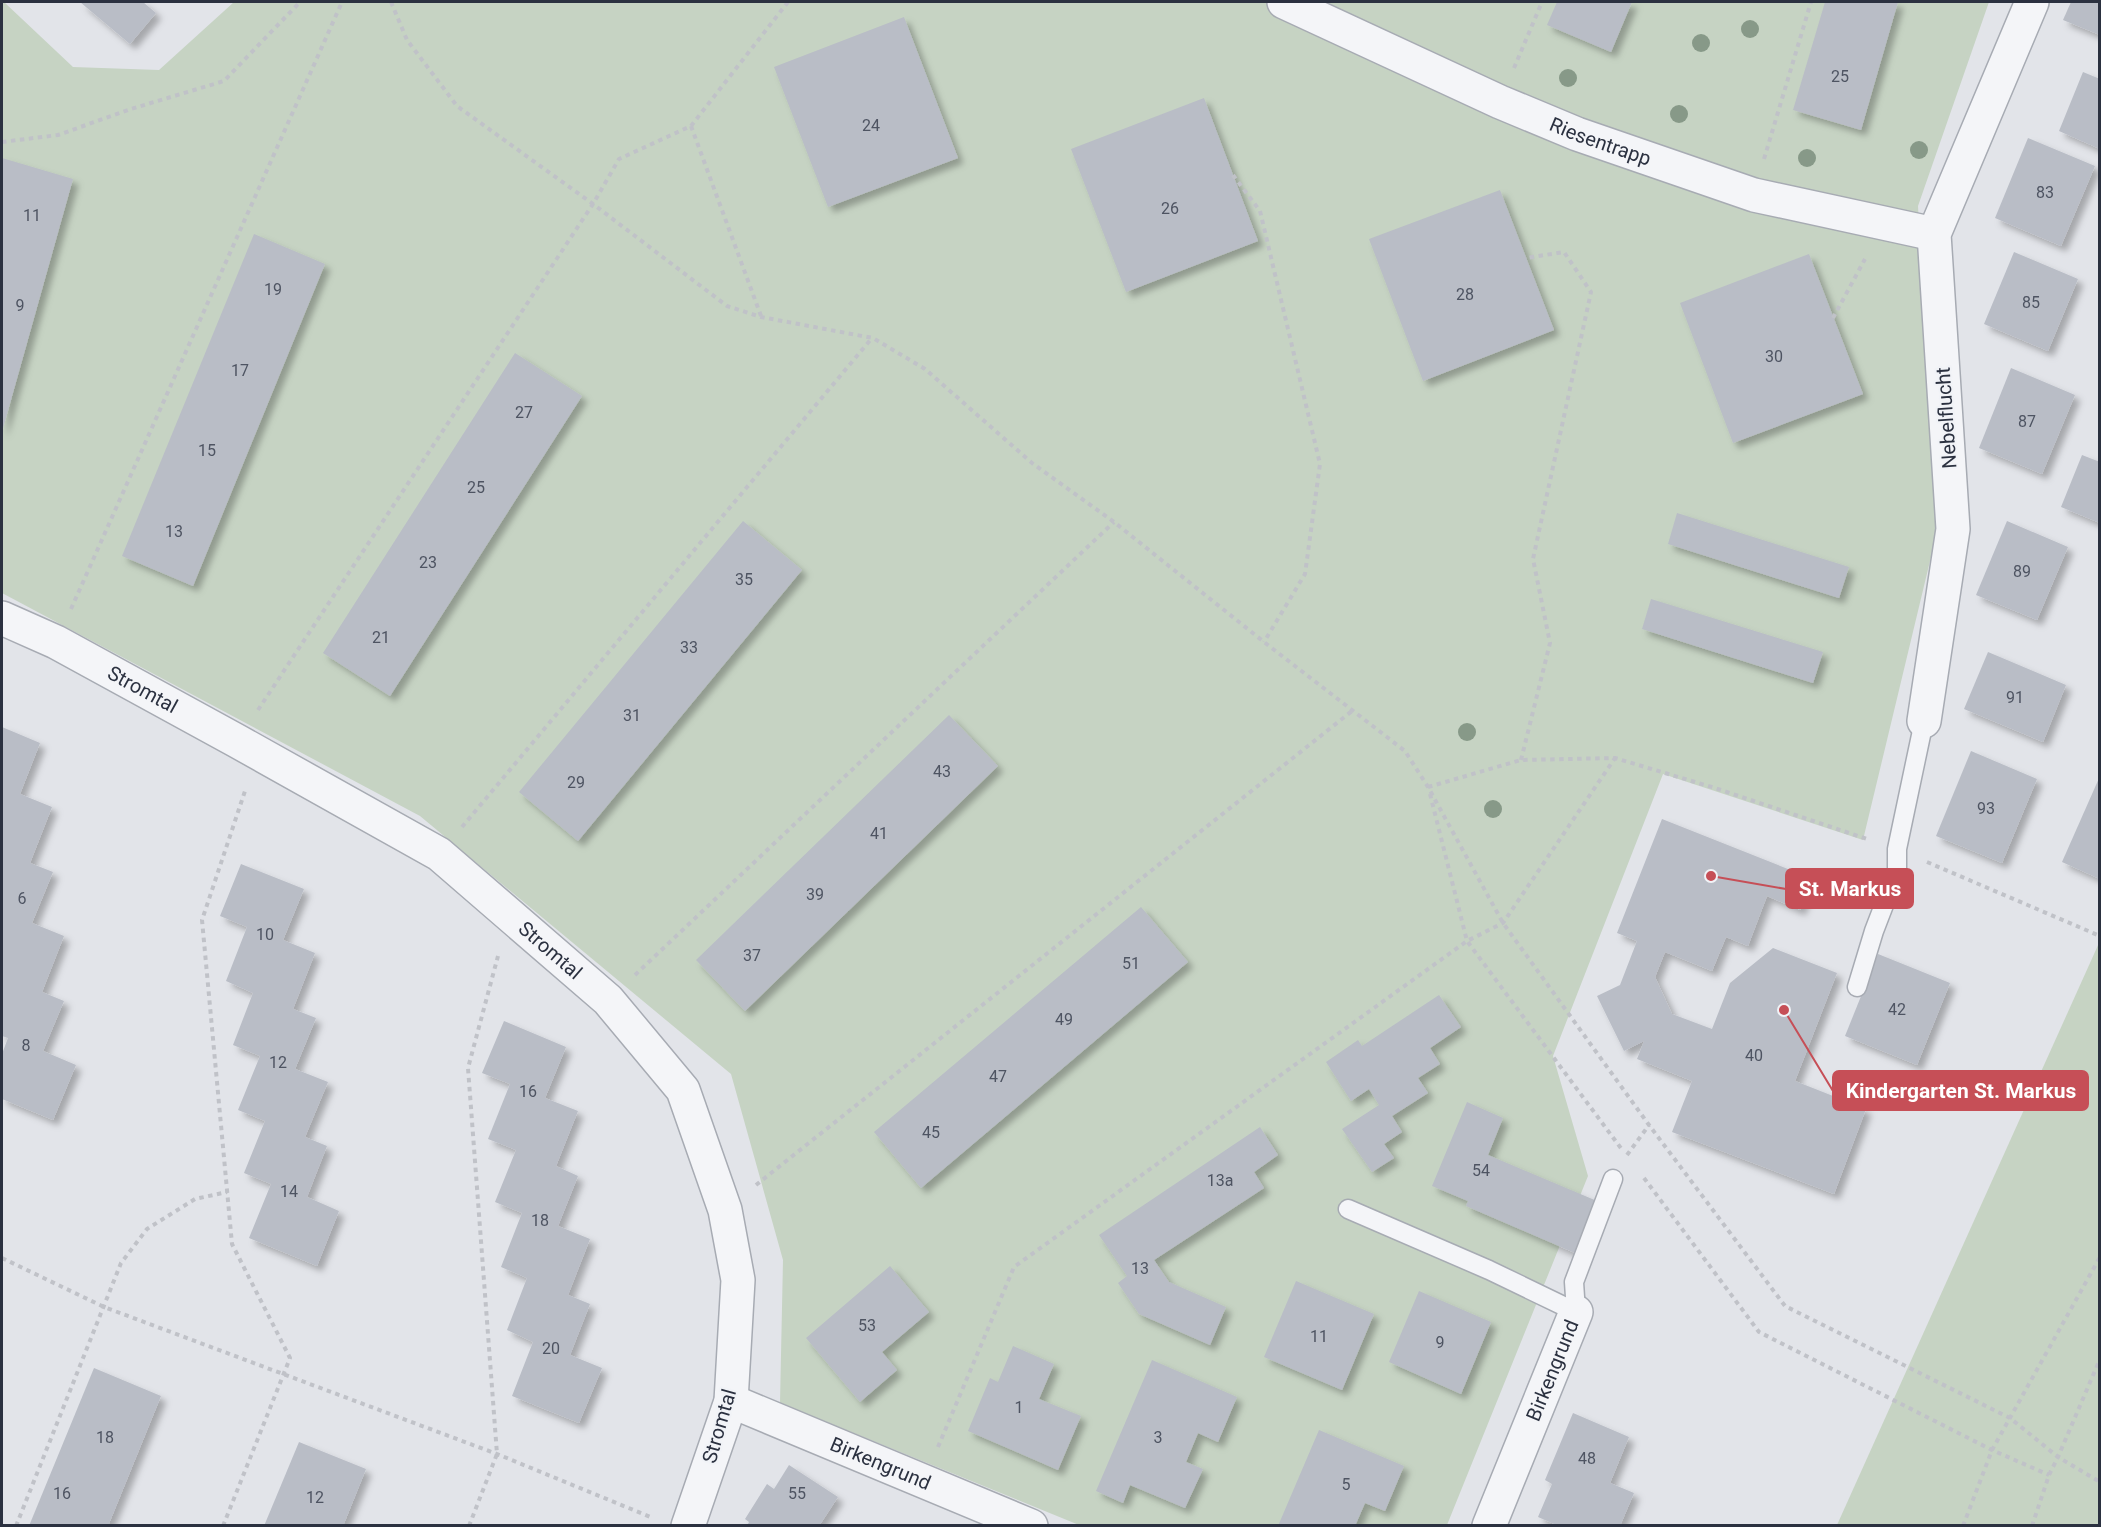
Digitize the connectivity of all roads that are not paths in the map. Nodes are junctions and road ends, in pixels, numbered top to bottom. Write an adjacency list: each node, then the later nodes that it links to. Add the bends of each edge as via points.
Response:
1 (1284, 2): 3 (street, Riesentrapp, via 1577,134 1754,195)
2 (2032, 2): 3 (street, Nebelflucht)
3 (1934, 234): 5 (street, Nebelflucht, via 1953,529)
4 (2, 618): 10 (street, Stromtal, via 56,642 439,854 608,1000 683,1090 724,1210 738,1280)
5 (1924, 721): 6 (lane, Nebelflucht, via 1897,849 1897,871)
6 (1857, 987)
7 (1613, 1179): 9 (lane, Birkengrund, via 1574,1282)
8 (1348, 1209): 9 (lane)
9 (1576, 1312): 13 (street, Birkengrund)
10 (731, 1401): 11 (street, Stromtal); 12 (street, Birkengrund)
11 (674, 1523)
12 (1031, 1526)
13 (1489, 1526)

